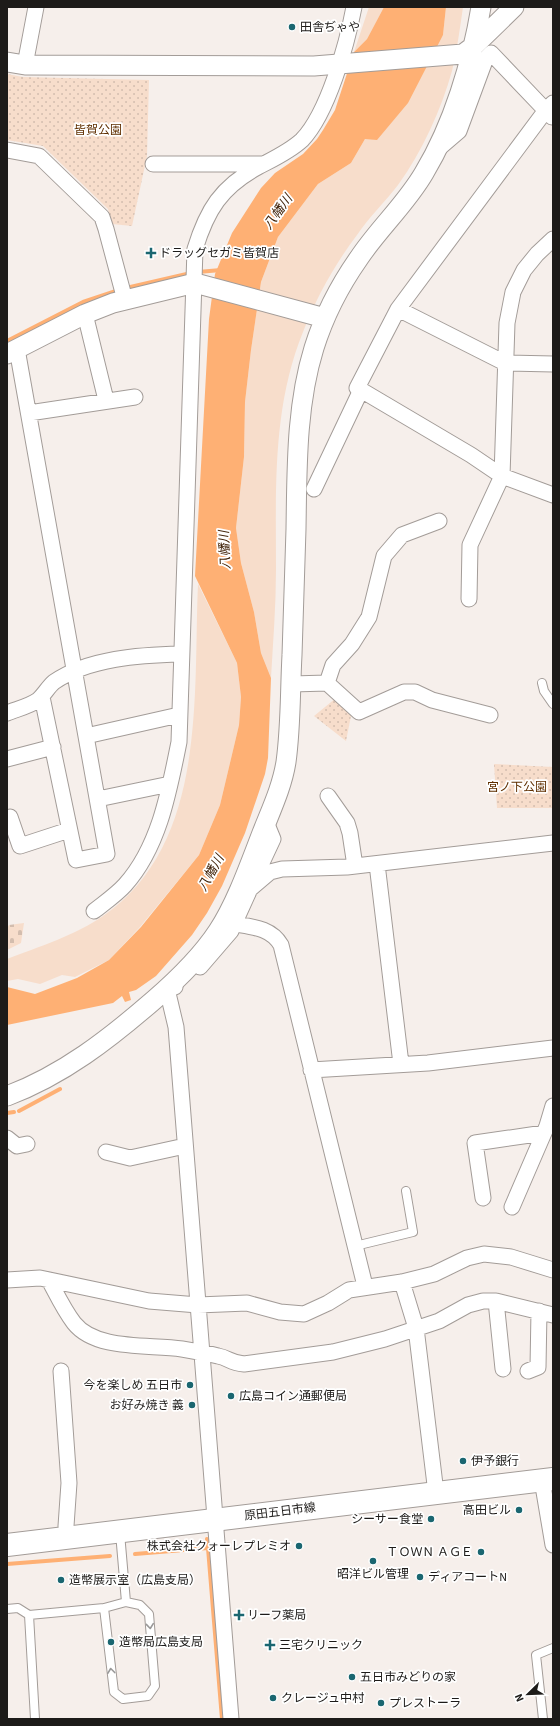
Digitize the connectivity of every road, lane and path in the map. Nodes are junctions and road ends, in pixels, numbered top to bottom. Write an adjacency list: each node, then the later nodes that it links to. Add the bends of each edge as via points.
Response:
1 (36, 7): 6 (street)
2 (354, 7): 7 (street)
3 (481, 7): 5 (street)
4 (514, 7): 5 (street)
5 (469, 50): 7 (street); 9 (street)
6 (16, 64): 7 (street)
7 (344, 64): 12 (street, via 303,138 290,150)
8 (551, 110): 9 (street, via 492,52 486,58 459,131); 16 (street)
9 (438, 148): 18 (street, via 424,174 404,202 359,257)
10 (7, 150): 15 (street, via 39,156 102,217)
11 (153, 164): 12 (street)
12 (265, 164): 14 (street, via 232,183 216,203 201,230 194,253)
13 (553, 240): 20 (street, via 524,270 513,292 507,323)
14 (195, 275): 15 (street); 18 (street); 31 (street)
15 (123, 293): 17 (street)
16 (398, 309): 20 (street); 22 (street, via 357,388)
17 (85, 314): 19 (street); 24 (street)
18 (323, 318): 35 (street, via 304,396 298,440)
19 (12, 351): 25 (street)
20 (505, 363): 21 (street); 26 (street)
21 (553, 364)
22 (361, 390): 26 (street); 27 (street)
23 (135, 397): 24 (street)
24 (106, 400): 25 (street)
25 (30, 412): 32 (street)
26 (502, 476): 28 (street); 30 (street, via 470,545)
27 (314, 489)
28 (553, 495)
29 (439, 520): 33 (street, via 402,535 384,556 369,617 352,644 333,665)
30 (469, 600)
31 (181, 654): 32 (street, via 129,656); 39 (street)
32 (74, 672): 36 (street, via 53,683); 41 (street)
33 (327, 683): 35 (street); 40 (street, via 359,712 410,691 432,700)
34 (542, 683): 37 (lane)
35 (292, 684): 48 (street, via 286,763 282,783)
36 (42, 696): 38 (street, via 37,701); 42 (street)
37 (553, 704)
38 (7, 713)
39 (179, 715): 41 (street); 44 (street, via 179,742)
40 (490, 715)
41 (86, 736): 46 (street)
42 (52, 748): 43 (street); 49 (street)
43 (7, 759)
44 (170, 784): 46 (street); 54 (street, via 157,830 138,869 116,894)
45 (328, 796): 52 (street, via 347,823)
46 (98, 799): 49 (street, via 107,854 76,860)
47 (10, 817): 49 (street, via 20,846)
48 (266, 822): 53 (street, via 273,838); 56 (street, via 219,929 202,953)
49 (69, 830)
50 (553, 842): 51 (street)
51 (377, 864): 52 (street); 58 (street)
52 (356, 866): 53 (street, via 282,869 270,872)
53 (250, 889): 55 (street)
54 (94, 911)
55 (235, 924): 56 (street, via 209,958 180,986); 59 (street, via 271,933 281,945)
56 (167, 989): 60 (street, via 126,1024 74,1062 32,1086); 65 (street, via 176,1027)
57 (553, 1048): 58 (street)
58 (401, 1064): 59 (street)
59 (311, 1070): 70 (street)
60 (7, 1096)
61 (553, 1106): 62 (street)
62 (544, 1133): 68 (street, via 475,1142); 69 (street)
63 (7, 1138): 64 (street, via 17,1146)
64 (28, 1144)
65 (185, 1146): 66 (street, via 130,1158); 77 (street)
66 (106, 1152)
67 (406, 1191): 70 (lane, via 413,1232)
68 (483, 1198)
69 (512, 1207)
70 (355, 1246): 75 (street)
71 (553, 1270): 74 (street, via 511,1257 484,1254 466,1258 434,1274)
72 (7, 1280): 73 (street)
73 (50, 1280): 77 (street, via 149,1301); 80 (street, via 74,1324 89,1334 114,1343 180,1348)
74 (402, 1282): 75 (street); 79 (street)
75 (366, 1286): 77 (street, via 349,1290 304,1314 280,1312 247,1303)
76 (496, 1301): 78 (street); 79 (street, via 468,1305 439,1321); 81 (street)
77 (198, 1304): 80 (street)
78 (546, 1313): 82 (street)
79 (416, 1328): 80 (street, via 333,1352 244,1364 232,1363 220,1356); 85 (street)
80 (201, 1353): 86 (street)
81 (499, 1363)
82 (538, 1370)
83 (61, 1371): 88 (street, via 69,1483 66,1526)
84 (548, 1479): 85 (main road, 原田五日市線); 90 (street)
85 (436, 1493): 86 (main road, 原田五日市線)
86 (215, 1520): 87 (main road, 原田五日市線); 97 (street)
87 (120, 1532): 88 (main road, 原田五日市線); 91 (lane)
88 (68, 1538): 89 (main road, 原田五日市線)
89 (7, 1545)
90 (553, 1545)
91 (126, 1602): 92 (lane); 92 (lane, one-way to 92, via 140,1605 149,1614 155,1686 148,1696 123,1699 114,1692)
92 (104, 1608): 94 (lane)
93 (7, 1609): 94 (lane, via 18,1608)
94 (29, 1615): 96 (lane)
95 (553, 1648): 98 (lane, via 536,1655)
96 (35, 1719)
97 (231, 1719)
98 (543, 1719)

